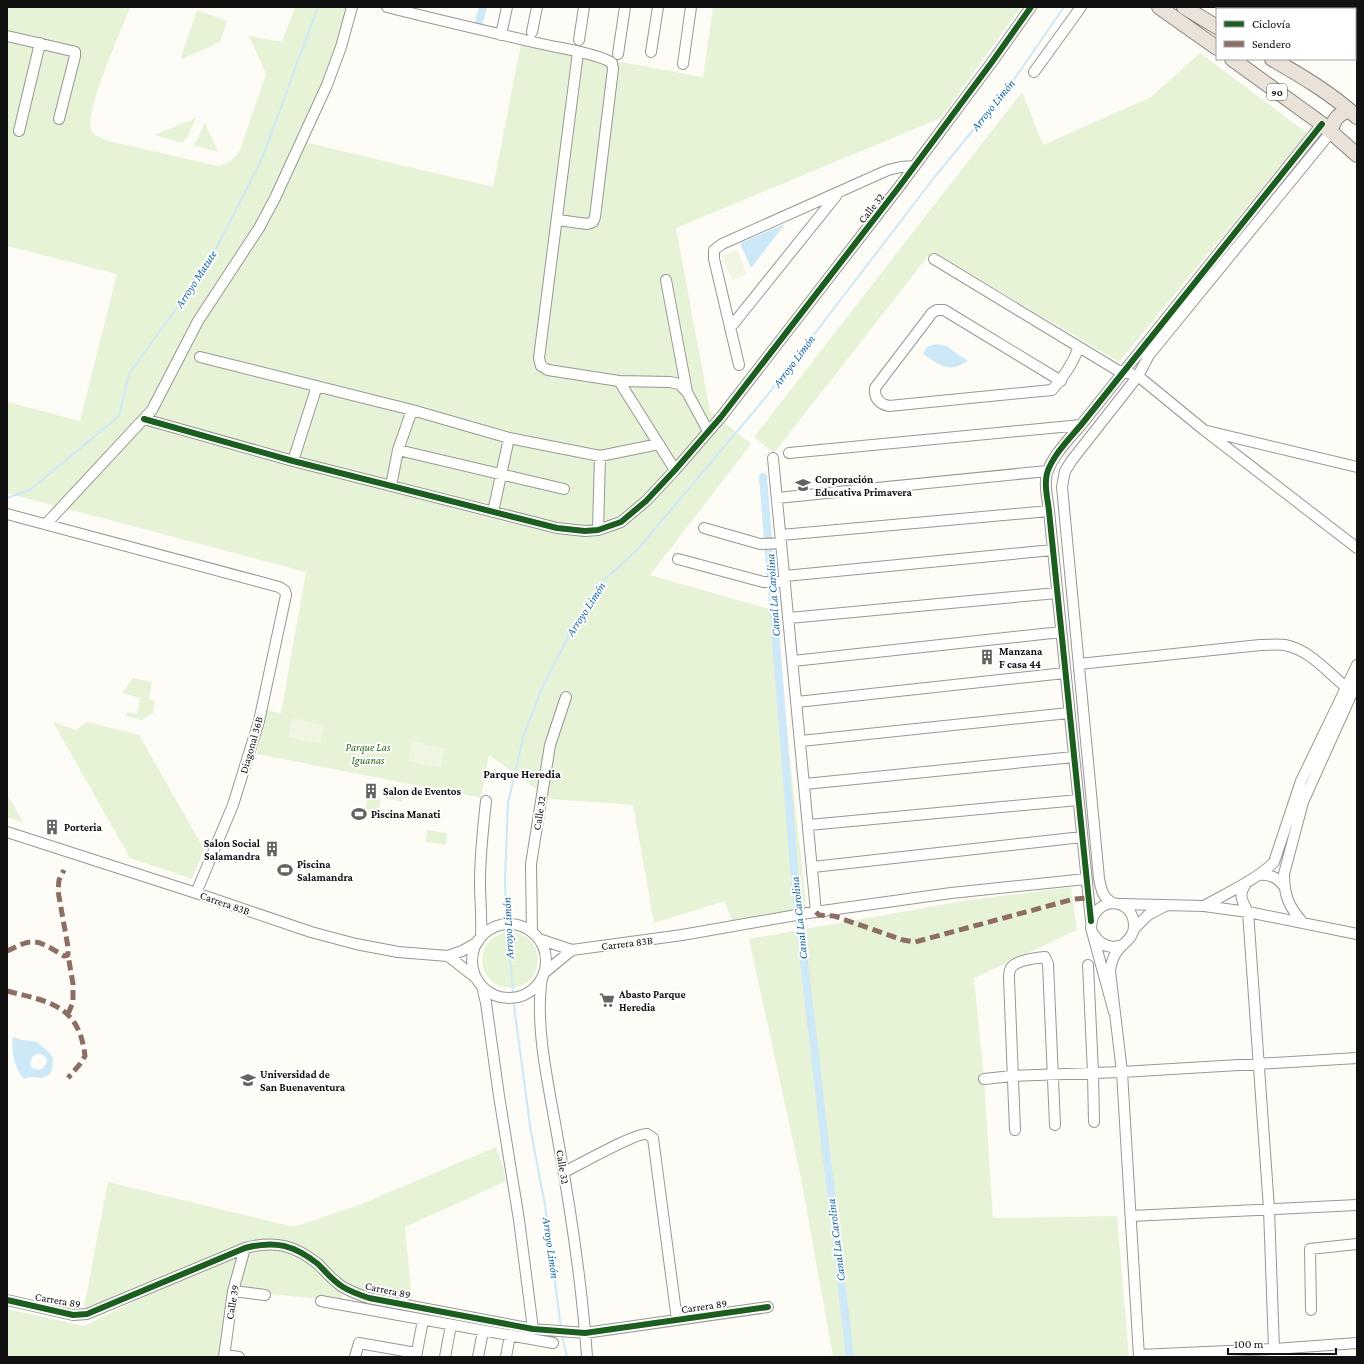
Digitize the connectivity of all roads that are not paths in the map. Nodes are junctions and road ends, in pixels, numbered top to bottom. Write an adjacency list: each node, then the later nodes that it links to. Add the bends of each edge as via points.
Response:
1 (352, 7): 48 (street, via 327,84 275,198 259,228 198,320 152,410)
2 (387, 7): 15 (street)
3 (507, 7): 15 (street)
4 (537, 7): 14 (street)
5 (584, 7): 17 (street)
6 (625, 7): 22 (street)
7 (658, 7): 21 (street)
8 (691, 7): 25 (street)
9 (1031, 7): 32 (street, Calle 32)
10 (1081, 7): 26 (street)
11 (1159, 7): 19 (highway)
12 (1184, 7): 13 (highway)
13 (1216, 26)
14 (532, 32)
15 (501, 35): 20 (street)
16 (7, 36): 18 (street)
17 (579, 40)
18 (40, 43): 28 (street, via 75,52); 30 (street)
19 (1216, 47)
20 (578, 52): 34 (street); 34 (street, via 612,63 607,123 595,217 587,224)
21 (652, 52)
22 (618, 54)
23 (1233, 60): 29 (highway, 90)
24 (1274, 60): 27 (highway, 90, via 1301,75)
25 (683, 64)
26 (1034, 72)
27 (1351, 110): 29 (highway, via 1338,109)
28 (59, 119)
29 (1327, 128): 31 (highway, 90); 41 (street); 42 (street, via 1149,356)
30 (19, 131)
31 (1357, 155)
32 (914, 166): 33 (street, via 888,170); 50 (street, Calle 32, via 721,417)
33 (838, 193): 37 (street); 37 (street, via 722,244 714,250)
34 (558, 220): 43 (street, via 539,358 541,366 548,370)
35 (934, 259): 38 (street)
36 (666, 280): 46 (street)
37 (730, 328): 40 (street)
38 (1079, 347): 41 (street); 44 (street)
39 (200, 357): 45 (street)
40 (739, 365)
41 (1122, 373): 42 (street); 49 (street)
42 (1138, 376): 51 (street); 78 (street, via 1065,471 1062,487)
43 (619, 381): 46 (street, via 670,382 679,384); 54 (street)
44 (1061, 381): 44 (street, via 944,310 940,310 932,313 874,390 879,402 889,406 1052,390)
45 (317, 386): 47 (street); 59 (street)
46 (687, 392): 50 (street)
47 (412, 410): 52 (street); 55 (street)
48 (144, 419): 59 (street, Calle 32); 71 (street)
49 (1081, 425): 56 (street); 63 (street)
50 (708, 430): 62 (street, Calle 32)
51 (1204, 430): 53 (street); 60 (street)
52 (509, 438): 57 (street); 64 (street)
53 (1251, 441): 60 (street, via 1243,447); 61 (street)
54 (659, 444): 57 (street); 62 (street)
55 (398, 450): 64 (street); 65 (street)
56 (789, 453)
57 (600, 456): 73 (street)
58 (773, 458): 67 (street)
59 (293, 460): 65 (street, Calle 32)
60 (1244, 461): 75 (street)
61 (1357, 467)
62 (675, 470): 73 (street, Calle 32, via 646,501 621,522)
63 (1047, 471): 67 (street); 68 (street)
64 (501, 474): 66 (street); 69 (street)
65 (391, 486): 69 (street, Calle 32)
66 (564, 489)
67 (777, 498): 74 (street)
68 (1049, 511): 74 (street); 76 (street)
69 (493, 512): 73 (street, Calle 32, via 557,528)
70 (7, 514): 71 (street)
71 (46, 524): 106 (street, Diagonal 36B, via 279,587 285,591 259,721 233,805)
72 (704, 528): 74 (street, via 760,544)
73 (598, 530)
74 (778, 541): 80 (street)
75 (1357, 548)
76 (1053, 550): 79 (street); 80 (street)
77 (678, 559): 80 (street, via 763,582)
78 (1070, 573): 79 (street); 85 (street)
79 (1055, 575): 81 (street)
80 (782, 580): 82 (street)
81 (1057, 593): 82 (street); 83 (street)
82 (789, 618): 84 (street)
83 (1061, 632): 84 (street); 87 (street)
84 (793, 661): 91 (street)
85 (1079, 664): 89 (street, via 1260,644 1284,645 1299,650 1317,662); 107 (street, via 1100,886 1105,898)
86 (1357, 665): 89 (street)
87 (1065, 673): 91 (street); 92 (street)
88 (1357, 682): 105 (street, via 1303,802 1284,874)
89 (1346, 688): 102 (street, via 1301,781 1274,862)
90 (566, 697): 117 (street, Calle 32, via 550,745 531,864)
91 (797, 702): 93 (street)
92 (1069, 713): 93 (street); 94 (street)
93 (801, 741): 95 (street)
94 (1074, 757): 95 (street); 96 (street)
95 (805, 784): 98 (street)
96 (1078, 800): 98 (street); 100 (street)
97 (486, 801): 118 (street, via 481,842 482,915)
98 (808, 825): 101 (street)
99 (7, 832): 106 (street, Carrera 83B)
100 (1082, 837): 101 (street); 103 (street)
101 (813, 866): 111 (street)
102 (1258, 875): 104 (street); 105 (street, via 1268,874)
103 (1086, 879): 111 (street, Carrera 83B, via 951,893); 112 (street)
104 (1247, 882): 109 (street); 110 (street, via 1240,898)
105 (1284, 886): 113 (street, via 1290,906)
106 (196, 893): 121 (street, Carrera 83B, via 356,944 398,952)
107 (1117, 904): 108 (street); 112 (street, via 1106,904 1099,908); 114 (street, via 1127,908 1132,914)
108 (1165, 906): 109 (street); 114 (street, via 1148,915)
109 (1204, 906): 110 (street)
110 (1248, 912): 113 (street); 127 (street)
111 (812, 913): 120 (street, Carrera 83B, via 682,936)
112 (1091, 921): 115 (street)
113 (1303, 923): 116 (street)
114 (1134, 928): 119 (street, via 1132,935)
115 (1093, 934): 119 (street, via 1097,940 1109,947); 125 (street)
116 (1357, 934)
117 (535, 936): 118 (street, via 525,928 507,924 490,929); 120 (street); 123 (street, via 546,955)
118 (479, 939): 121 (street, Carrera 83B, via 462,951); 124 (street, via 472,960)
119 (1123, 944): 125 (street, via 1111,962)
120 (572, 950): 123 (street)
121 (448, 956): 124 (street)
122 (1088, 965): 129 (street)
123 (543, 976): 124 (street, via 530,991 508,998 490,993); 136 (street, Calle 32, via 539,1010)
124 (479, 982): 151 (street, via 486,1003)
125 (1114, 1012): 128 (street)
126 (1357, 1058): 127 (street)
127 (1259, 1064): 128 (street); 138 (street)
128 (1122, 1072): 129 (street); 139 (street)
129 (1093, 1073): 130 (street); 133 (street)
130 (1053, 1074): 131 (street); 131 (street, via 1048,964 1045,957 1016,964 1008,978); 134 (street)
131 (1012, 1076): 132 (street); 135 (street)
132 (984, 1079)
133 (1094, 1122)
134 (1055, 1125)
135 (1015, 1130)
136 (564, 1172): 149 (street, via 626,1141 647,1134 653,1138); 153 (street, Calle 32)
137 (1357, 1205): 138 (street)
138 (1269, 1209): 139 (street); 157 (street)
139 (1131, 1216): 160 (street)
140 (1357, 1244): 147 (street, via 1310,1249)
141 (245, 1248): 142 (street, Calle 39); 144 (street, Carrera 89, via 87,1314 73,1315); 151 (street, Carrera 89, via 271,1244 299,1250 344,1288 369,1298)
142 (233, 1292): 143 (street); 159 (street, Calle 39)
143 (265, 1295)
144 (7, 1300)
145 (321, 1301): 148 (street)
146 (768, 1307): 149 (street, Carrera 89)
147 (1311, 1310)
148 (423, 1320): 150 (street); 158 (street)
149 (677, 1320): 153 (street, Carrera 89)
150 (451, 1325): 152 (street); 163 (street)
151 (538, 1329): 153 (street, Carrera 89)
152 (483, 1331): 154 (street); 164 (street)
153 (583, 1332): 166 (street, Calle 32)
154 (510, 1335): 155 (street); 165 (street)
155 (553, 1343)
156 (1357, 1343): 157 (street)
157 (1274, 1349): 160 (street)
158 (416, 1355): 162 (street, via 359,1342)
159 (224, 1356): 161 (street)
160 (1139, 1356)
161 (239, 1357)
162 (355, 1357)
163 (445, 1357)
164 (478, 1357)
165 (506, 1357)
166 (587, 1357)

